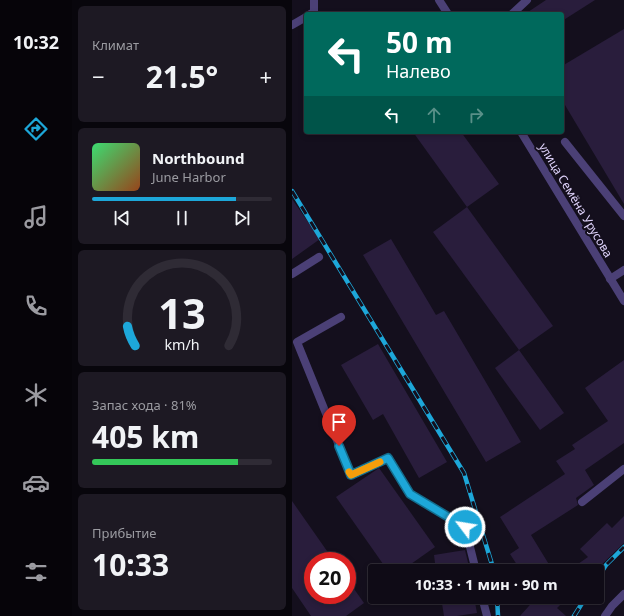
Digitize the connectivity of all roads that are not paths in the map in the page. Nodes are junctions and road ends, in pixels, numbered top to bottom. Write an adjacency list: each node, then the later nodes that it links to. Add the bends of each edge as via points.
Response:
1 (314, 0): 4 (street)
2 (439, 0): 5 (street)
3 (527, 0): 6 (street)
4 (314, 12)
5 (447, 12)
6 (514, 12)
7 (304, 18): 8 (street)
8 (292, 25)
9 (522, 134): 15 (street, улица Семёна Урусова)
10 (564, 142): 11 (street)
11 (624, 216)
12 (319, 257): 14 (street)
13 (624, 270): 15 (street)
14 (292, 274)
15 (610, 278): 16 (street, улица Семёна Урусова)
16 (624, 301)
17 (341, 317): 20 (street, via 297,342 351,475 388,458 410,494 465,527)
18 (624, 469): 19 (street)
19 (582, 502)
20 (474, 564)
21 (624, 594): 24 (street)
22 (484, 604): 23 (street)
23 (487, 616)
24 (605, 616)

